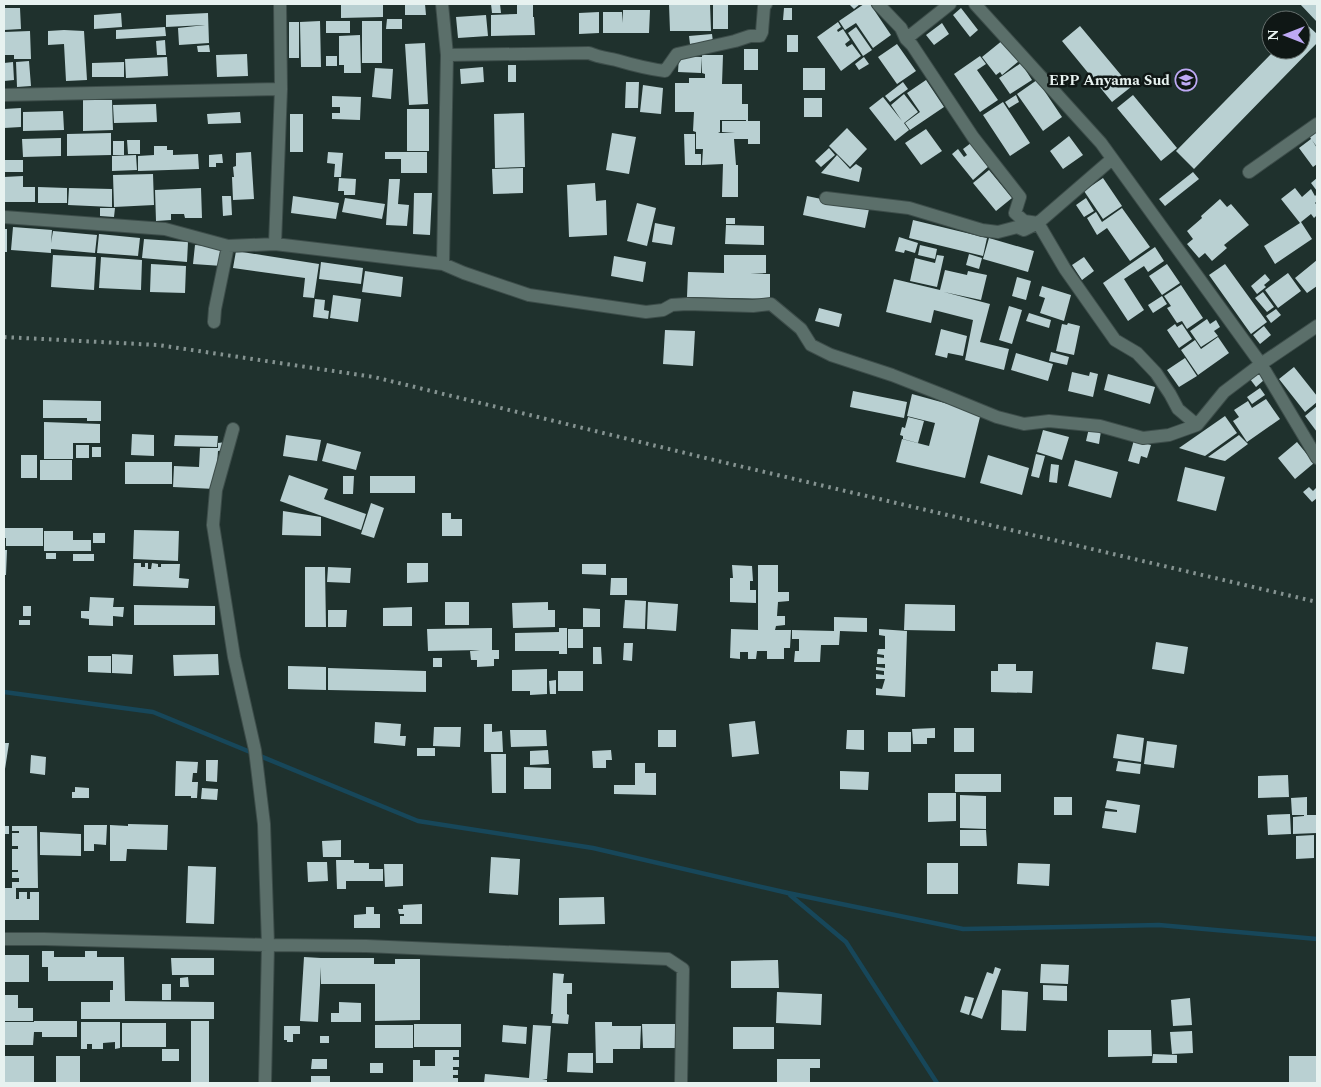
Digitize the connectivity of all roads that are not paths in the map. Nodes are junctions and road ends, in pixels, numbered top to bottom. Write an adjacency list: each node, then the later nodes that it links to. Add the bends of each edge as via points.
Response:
1 (280, 4): 9 (street)
2 (442, 4): 8 (street)
3 (766, 4): 8 (street, via 760,36 677,54 664,71 631,66 589,53)
4 (878, 4): 7 (street, via 901,28)
5 (950, 4): 7 (street)
6 (975, 4): 12 (street)
7 (906, 39): 16 (street, via 1020,197 1015,213 1024,221)
8 (447, 56): 19 (street)
9 (281, 89): 10 (street); 17 (street)
10 (4, 95)
11 (1317, 124): 13 (street)
12 (1112, 159): 16 (street); 22 (street)
13 (1249, 172)
14 (826, 198): 16 (street, via 909,208 998,232 1017,227 1024,230)
15 (4, 217): 18 (street, via 165,229)
16 (1038, 223): 23 (street, via 1065,269 1115,340 1137,353 1156,373 1178,409)
17 (275, 244): 18 (street); 19 (street)
18 (228, 246): 20 (street)
19 (443, 264): 23 (street, via 529,295 646,312 687,304 772,304 801,329 811,345 830,355 908,381 997,418 1024,424 1049,421 1100,426 1143,438 1169,435)
20 (214, 322)
21 (1317, 326): 22 (street)
22 (1261, 364): 23 (street, via 1224,392); 25 (street)
23 (1197, 425)
24 (233, 429): 27 (street, via 216,490 213,525 234,657 255,750 264,824)
25 (1317, 458)
26 (4, 939): 27 (street)
27 (268, 945): 28 (street); 29 (street, via 668,959 683,969)
28 (264, 1083)
29 (681, 1083)

